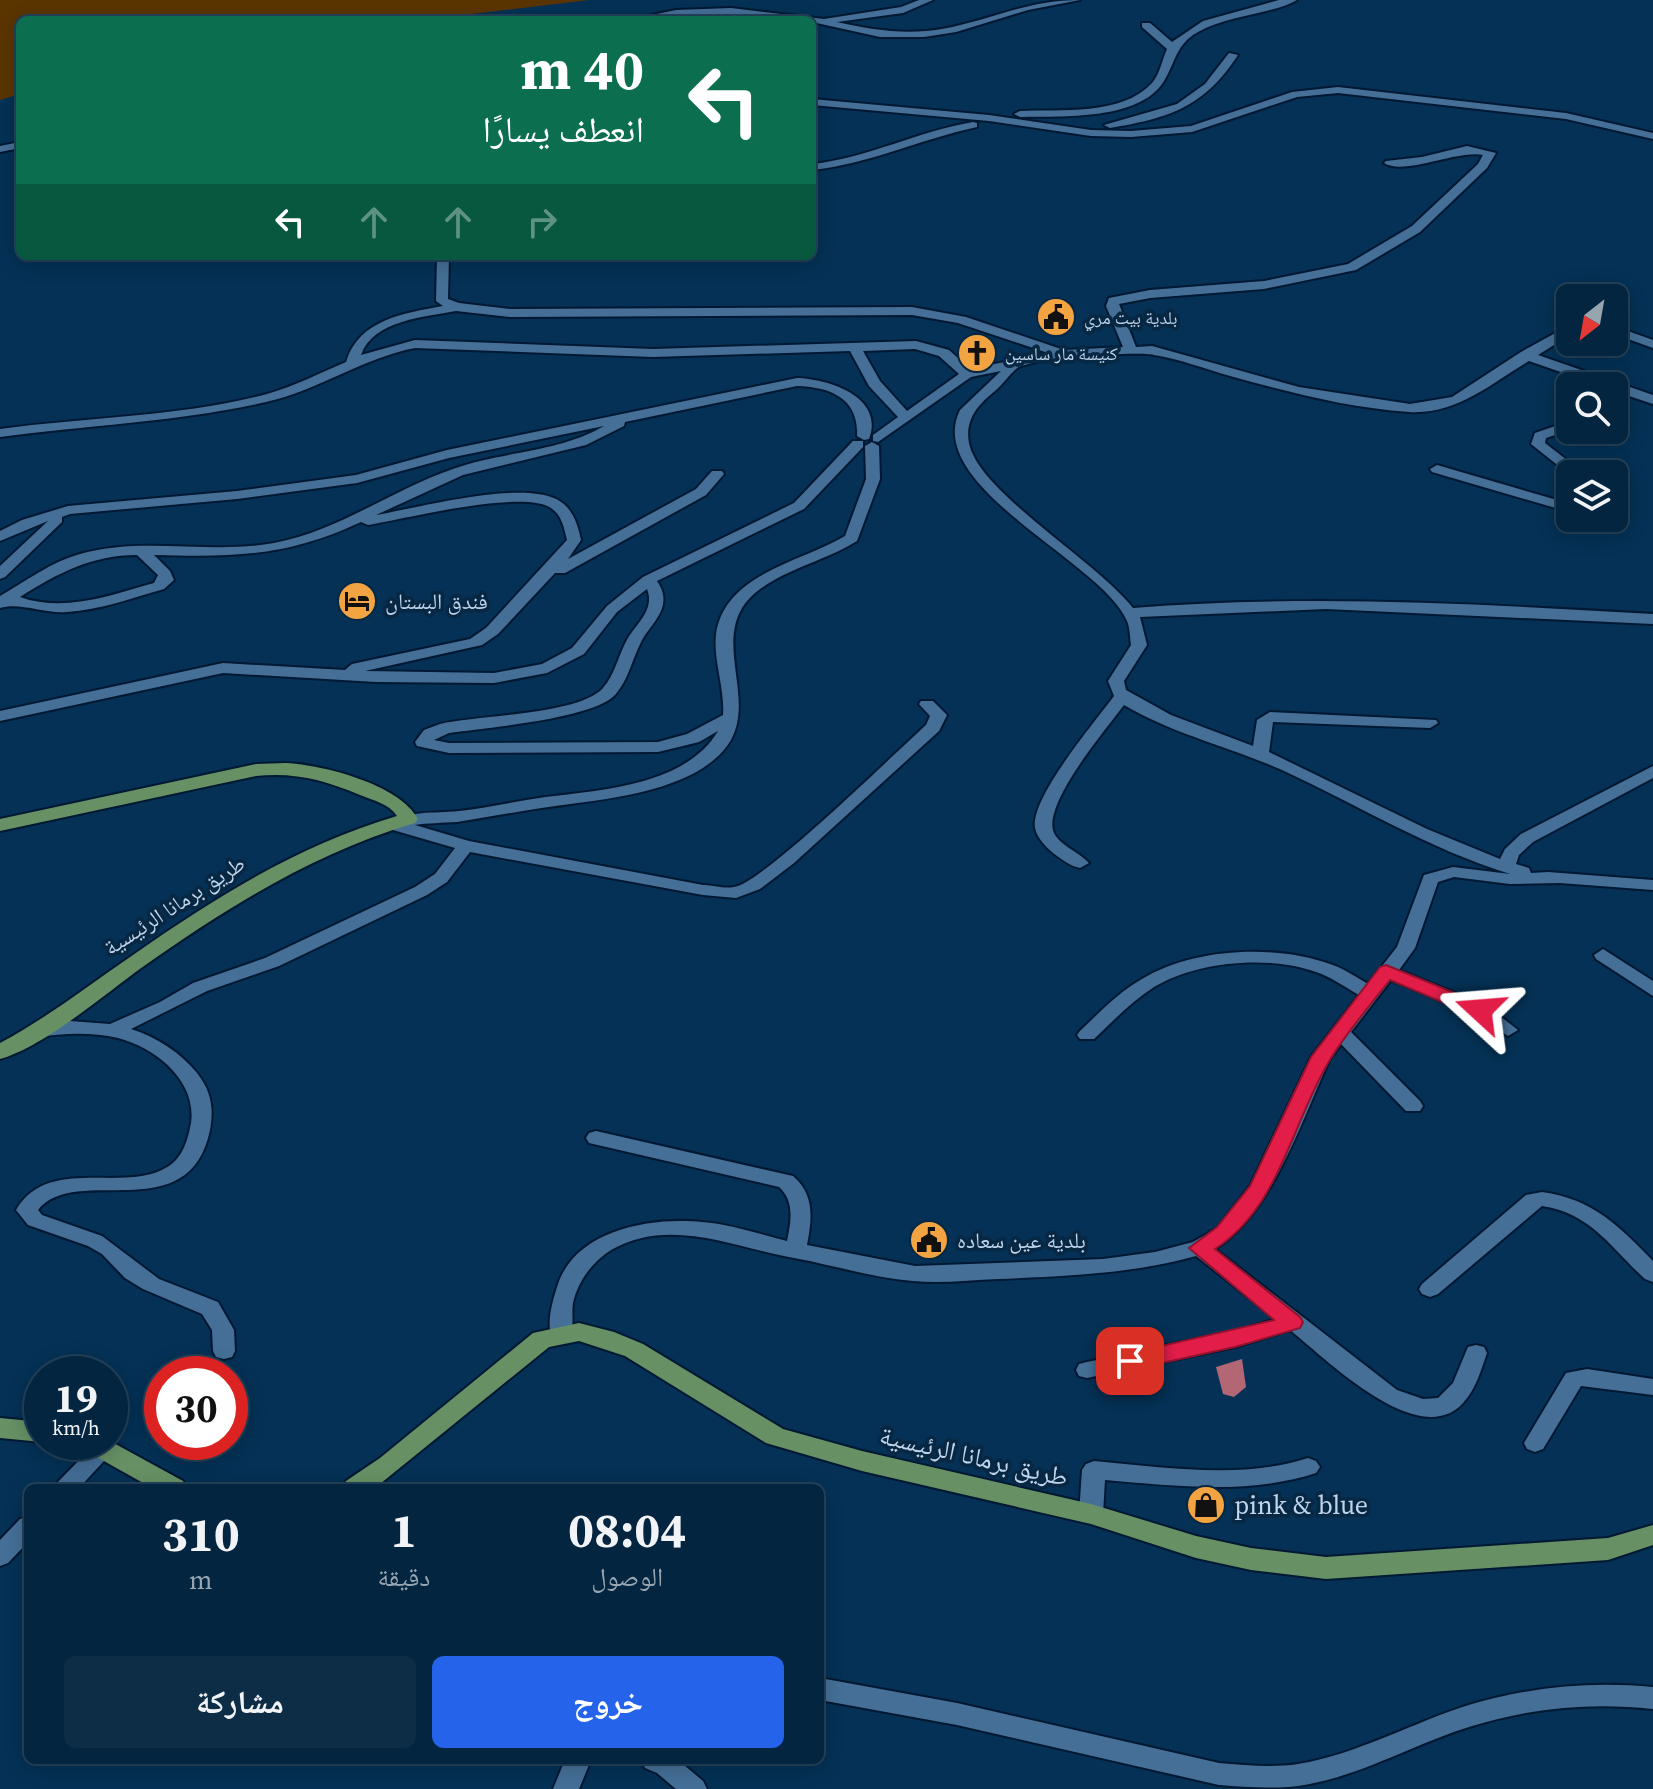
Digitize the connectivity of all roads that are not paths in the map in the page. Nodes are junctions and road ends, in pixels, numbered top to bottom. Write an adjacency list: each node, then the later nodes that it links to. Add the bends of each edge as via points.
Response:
1 (928, 0): 7 (street, via 903,10)
2 (1075, 0): 7 (street, via 1027,7 937,34 871,34)
3 (1292, 0): 9 (street, via 1208,23)
4 (657, 15): 5 (street, via 735,11)
5 (778, 16)
6 (816, 20): 7 (street)
7 (822, 21)
8 (1146, 25): 9 (street)
9 (1171, 47): 12 (street, via 1158,83 1134,99 1105,108)
10 (1233, 55): 15 (street, via 1196,100 1177,110 1133,122)
11 (816, 102): 13 (street)
12 (1036, 114): 13 (street); 14 (street)
13 (989, 118): 14 (street)
14 (1026, 123): 15 (street)
15 (1058, 129): 16 (street)
16 (1091, 133): 17 (street, via 1192,129 1296,94 1338,90 1566,116); 19 (street, via 950,127)
17 (1653, 136)
18 (1390, 163): 26 (street, via 1467,149 1490,153 1427,220 1362,263 1264,285 1113,301)
19 (816, 166)
20 (443, 260): 21 (street, via 442,301)
21 (456, 307): 27 (street, via 510,313 912,311 961,320); 29 (street, via 377,329 358,346)
22 (1628, 335): 24 (street)
23 (1556, 337): 28 (street)
24 (1653, 344)
25 (854, 346): 29 (street, via 653,353 422,344 396,347); 32 (street, via 925,346 953,359); 36 (street, via 874,383)
26 (1131, 350): 27 (street); 28 (street, via 1157,351 1298,391 1410,408 1457,400)
27 (1063, 354): 30 (street)
28 (1526, 355): 31 (street)
29 (352, 365): 38 (street, via 271,397 235,405)
30 (1012, 365): 32 (street); 52 (street, via 969,407 962,420 963,446 1002,500 1102,580)
31 (1570, 372)
32 (967, 374): 36 (street)
33 (1628, 393): 34 (street)
34 (1653, 400)
35 (631, 414): 39 (street, via 809,381 853,399); 44 (street, via 357,479); 45 (street, via 586,441 477,465 437,480)
36 (906, 418): 39 (street)
37 (1556, 430): 40 (street, via 1540,436 1538,444)
38 (0, 433)
39 (868, 441): 49 (street, via 791,512); 58 (street, via 873,479 852,538 748,590 728,618 724,660)
40 (1559, 460)
41 (1437, 469): 43 (street)
42 (717, 474): 50 (street, via 701,492)
43 (1556, 504)
44 (54, 514): 46 (street); 48 (street, via 50,528)
45 (346, 525): 47 (street, via 269,549); 50 (street, via 520,494 547,500 562,510 574,540)
46 (0, 537)
47 (143, 552): 51 (street, via 76,560); 51 (street, via 165,574 159,586 72,608)
48 (0, 574)
49 (648, 580): 54 (street, via 612,609 578,651 547,668 494,678); 58 (street, via 658,594 658,605 600,699 446,728 423,742 449,748 658,747 693,738)
50 (531, 589): 54 (street, via 476,642)
51 (4, 600)
52 (1130, 613): 53 (street, via 1261,603 1501,608); 55 (street, via 1139,645 1116,681)
53 (1653, 619)
54 (322, 674): 57 (street, via 223,668)
55 (1122, 696): 60 (street); 65 (street, via 1072,766 1043,820 1052,842)
56 (927, 704): 64 (street, via 938,712 933,727 822,830 741,891 703,890)
57 (0, 716)
58 (732, 717): 62 (street, via 716,749 664,778 578,798)
59 (1430, 723): 60 (street, via 1270,717 1265,720)
60 (1260, 754): 66 (street)
61 (1653, 771): 66 (street, via 1527,838 1511,853)
62 (401, 824): 63 (main road, via 379,813 369,791 324,772 272,768); 64 (street); 74 (main road, طريق برمانا الرئيسية, via 342,841 246,890)
63 (0, 825)
64 (466, 846): 75 (street, via 441,878 421,891)
65 (1080, 863)
66 (1506, 867): 67 (street)
67 (1560, 878): 68 (street); 70 (street, via 1524,880 1453,872 1433,876 1412,937)
68 (1653, 885)
69 (1603, 955): 71 (street)
70 (1386, 971): 72 (street); 73 (street, via 1480,1010)
71 (1653, 990)
72 (1370, 993): 76 (street); 77 (street, via 1300,962 1255,958 1217,963 1159,977)
73 (1508, 1030)
74 (38, 1031): 75 (street); 78 (main road, طريق برمانا الرئيسية)
75 (111, 1031): 87 (street, via 156,1050 190,1078 202,1098 196,1145 172,1174 140,1183 50,1189 33,1199 27,1213 109,1249 151,1284 210,1308 223,1330)
76 (1339, 1031): 79 (street); 81 (street, via 1294,1110 1259,1189 1224,1233)
77 (1087, 1035)
78 (0, 1052)
79 (1413, 1106)
80 (596, 1138): 82 (street, via 786,1181 800,1199)
81 (1200, 1248): 82 (street, via 1103,1267 915,1274); 85 (street)
82 (795, 1251): 86 (street, via 677,1226 620,1236 587,1257 571,1278 560,1310)
83 (1653, 1274): 84 (street, via 1606,1226 1542,1196)
84 (1430, 1289)
85 (1292, 1322): 88 (street, via 1389,1396 1420,1410 1439,1408 1458,1395); 89 (street)
86 (561, 1333): 99 (main road, via 542,1339); 100 (main road, طريق برمانا الرئيسية, via 605,1338 634,1350 775,1436)
87 (224, 1351)
88 (1476, 1353)
89 (1087, 1370)
90 (1653, 1387): 93 (street, via 1574,1379)
91 (0, 1428): 92 (main road)
92 (24, 1430)
93 (1535, 1443)
94 (84, 1460): 97 (street)
95 (121, 1460): 98 (main road)
96 (1308, 1467): 100 (street, via 1283,1475 1198,1479 1094,1470)
97 (67, 1484)
98 (166, 1484)
99 (361, 1484)
100 (1091, 1514): 102 (main road, طريق برمانا الرئيسية, via 1196,1547 1326,1568 1608,1549)
101 (24, 1530): 103 (street)
102 (1653, 1535)
103 (0, 1556)
104 (824, 1690): 105 (street, via 1257,1778 1302,1775 1339,1765 1470,1715 1516,1704 1586,1693)
105 (1653, 1698)
106 (576, 1764): 108 (street)
107 (664, 1764): 109 (street)
108 (566, 1789)
109 (694, 1789)

